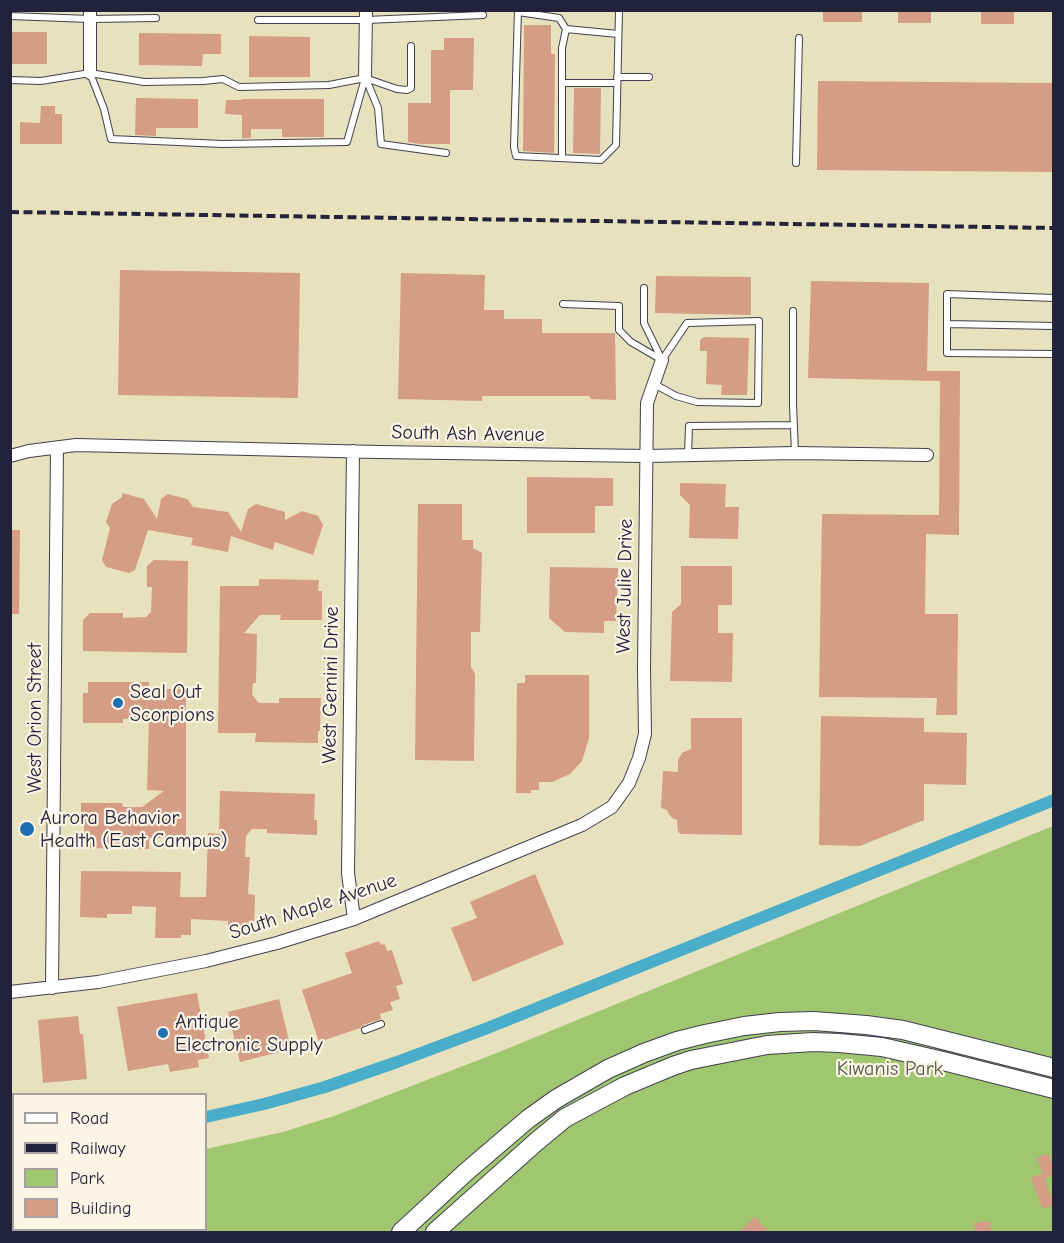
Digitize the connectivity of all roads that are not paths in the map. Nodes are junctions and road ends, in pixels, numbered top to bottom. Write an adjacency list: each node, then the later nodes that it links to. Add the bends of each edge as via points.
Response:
1 (518, 11): 3 (lane); 21 (lane, via 516,156)
2 (619, 12): 11 (lane)
3 (559, 14): 10 (lane)
4 (90, 15): 7 (lane); 8 (lane); 14 (street)
5 (366, 15): 6 (lane); 9 (lane); 16 (street)
6 (483, 15)
7 (10, 16)
8 (156, 18)
9 (258, 20)
10 (566, 29): 11 (lane); 19 (lane)
11 (618, 34): 18 (lane)
12 (799, 38): 22 (lane)
13 (411, 46): 16 (lane, via 411,88 397,89)
14 (90, 73): 16 (lane, via 144,82 223,79 239,87 329,86); 16 (lane, via 111,139 222,144 347,142); 17 (lane, via 41,81)
15 (649, 77): 18 (lane)
16 (365, 78): 20 (lane, via 378,108 381,144)
17 (10, 80)
18 (617, 80): 19 (lane); 21 (lane, via 616,145 601,160)
19 (562, 83): 21 (lane)
20 (446, 153)
21 (562, 158)
22 (796, 163)
23 (644, 288): 30 (lane, via 644,323)
24 (1053, 298): 27 (lane, via 947,294)
25 (563, 304): 30 (lane, via 619,306 619,330)
26 (794, 311): 32 (lane)
27 (947, 324): 28 (lane); 29 (lane, via 947,353)
28 (1053, 326)
29 (1053, 354)
30 (662, 360): 31 (street, West Julie Drive); 31 (lane, via 687,323 759,321 758,404 697,402)
31 (654, 384): 39 (street, West Julie Drive, via 647,403)
32 (794, 425): 35 (lane); 36 (lane, via 689,426)
33 (57, 448): 34 (street, South Ash Avenue, via 76,445); 38 (street, South Ash Avenue); 42 (street, West Orion Street)
34 (353, 452): 39 (street, South Ash Avenue); 41 (street, West Gemini Drive, via 348,873)
35 (795, 453): 36 (street, South Ash Avenue); 37 (street, South Ash Avenue)
36 (688, 455): 39 (street, South Ash Avenue)
37 (927, 455)
38 (10, 456)
39 (646, 456): 40 (street, West Julie Drive, via 645,734 629,783)
40 (612, 807): 41 (street, South Maple Avenue, via 582,825)
41 (354, 919): 42 (street, South Maple Avenue, via 206,961)
42 (52, 988): 43 (street, South Maple Avenue)
43 (10, 992)
44 (381, 1024): 45 (lane)
45 (365, 1030)
46 (1053, 1068): 48 (street, via 903,1030 814,1021 744,1026 677,1041 608,1069 528,1119)
47 (1053, 1089): 49 (street, via 882,1047 813,1042 749,1048 673,1066 597,1100 536,1142)
48 (447, 1189): 49 (street); 50 (street)
49 (463, 1208): 51 (street)
50 (401, 1233)
51 (435, 1233)

